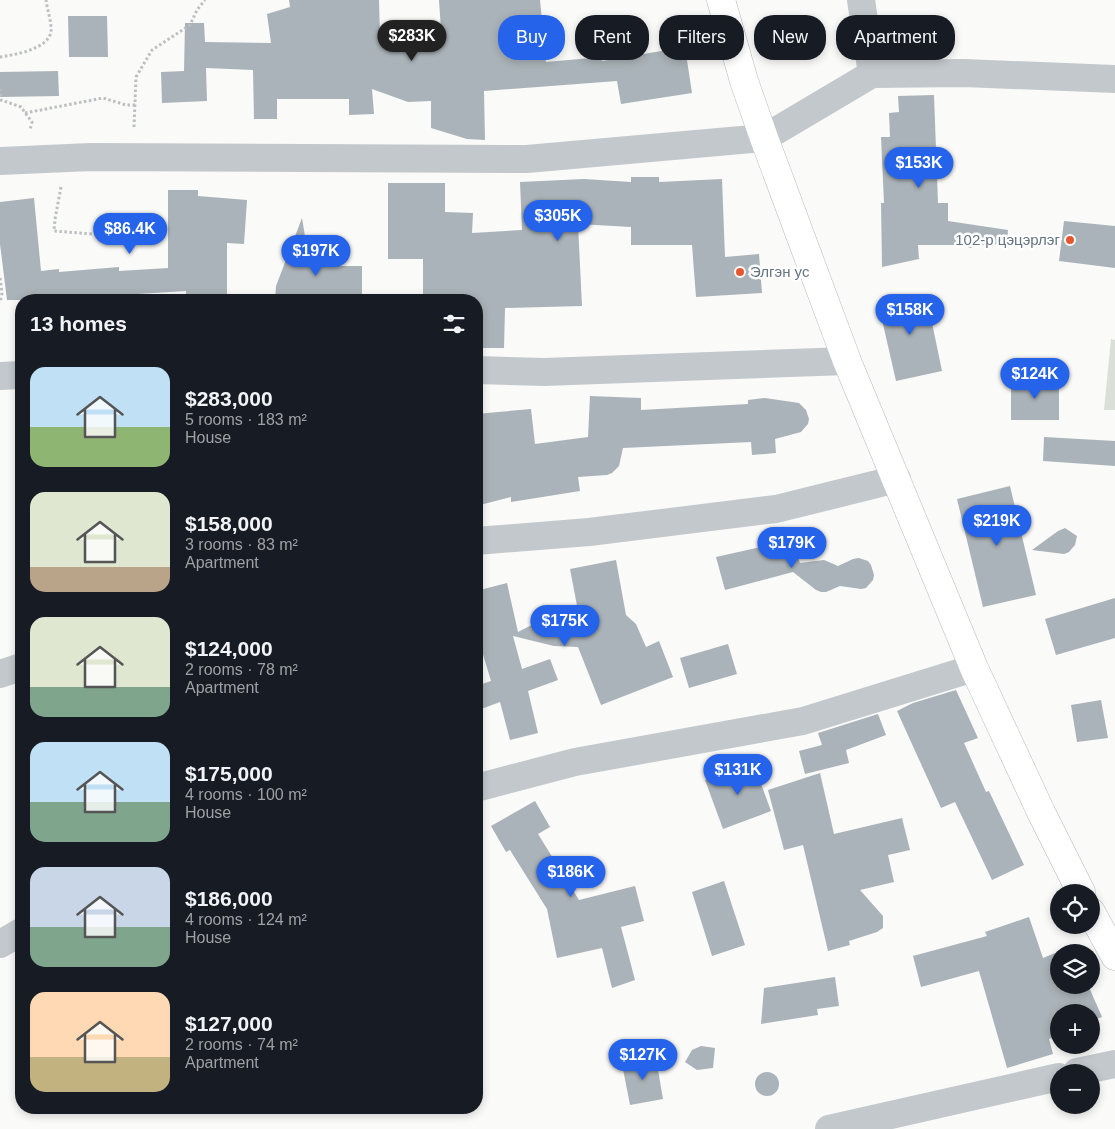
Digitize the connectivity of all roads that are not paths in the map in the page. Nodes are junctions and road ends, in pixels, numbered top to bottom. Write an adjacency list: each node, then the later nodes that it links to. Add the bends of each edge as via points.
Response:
1 (721, 0): 5 (main road)
2 (861, 0): 3 (street)
3 (872, 74): 4 (street, via 964,72); 5 (street)
4 (1115, 79)
5 (764, 138): 6 (street, via 527,159 134,157); 7 (main road)
6 (0, 161)
7 (847, 361): 8 (street, via 544,372); 11 (main road)
8 (483, 370)
9 (15, 375): 10 (street)
10 (0, 376)
11 (897, 479): 12 (street, via 776,509 589,532); 13 (main road)
12 (483, 540)
13 (974, 668): 16 (street, via 803,721 575,762); 17 (main road)
14 (15, 669): 15 (street)
15 (0, 674)
16 (483, 786)
17 (1077, 884)
18 (1100, 928): 21 (main road)
19 (15, 935): 20 (street)
20 (0, 944)
21 (1115, 956)
22 (1115, 1064): 23 (street)
23 (1100, 1067)
24 (1050, 1079): 25 (street)
25 (829, 1129)

